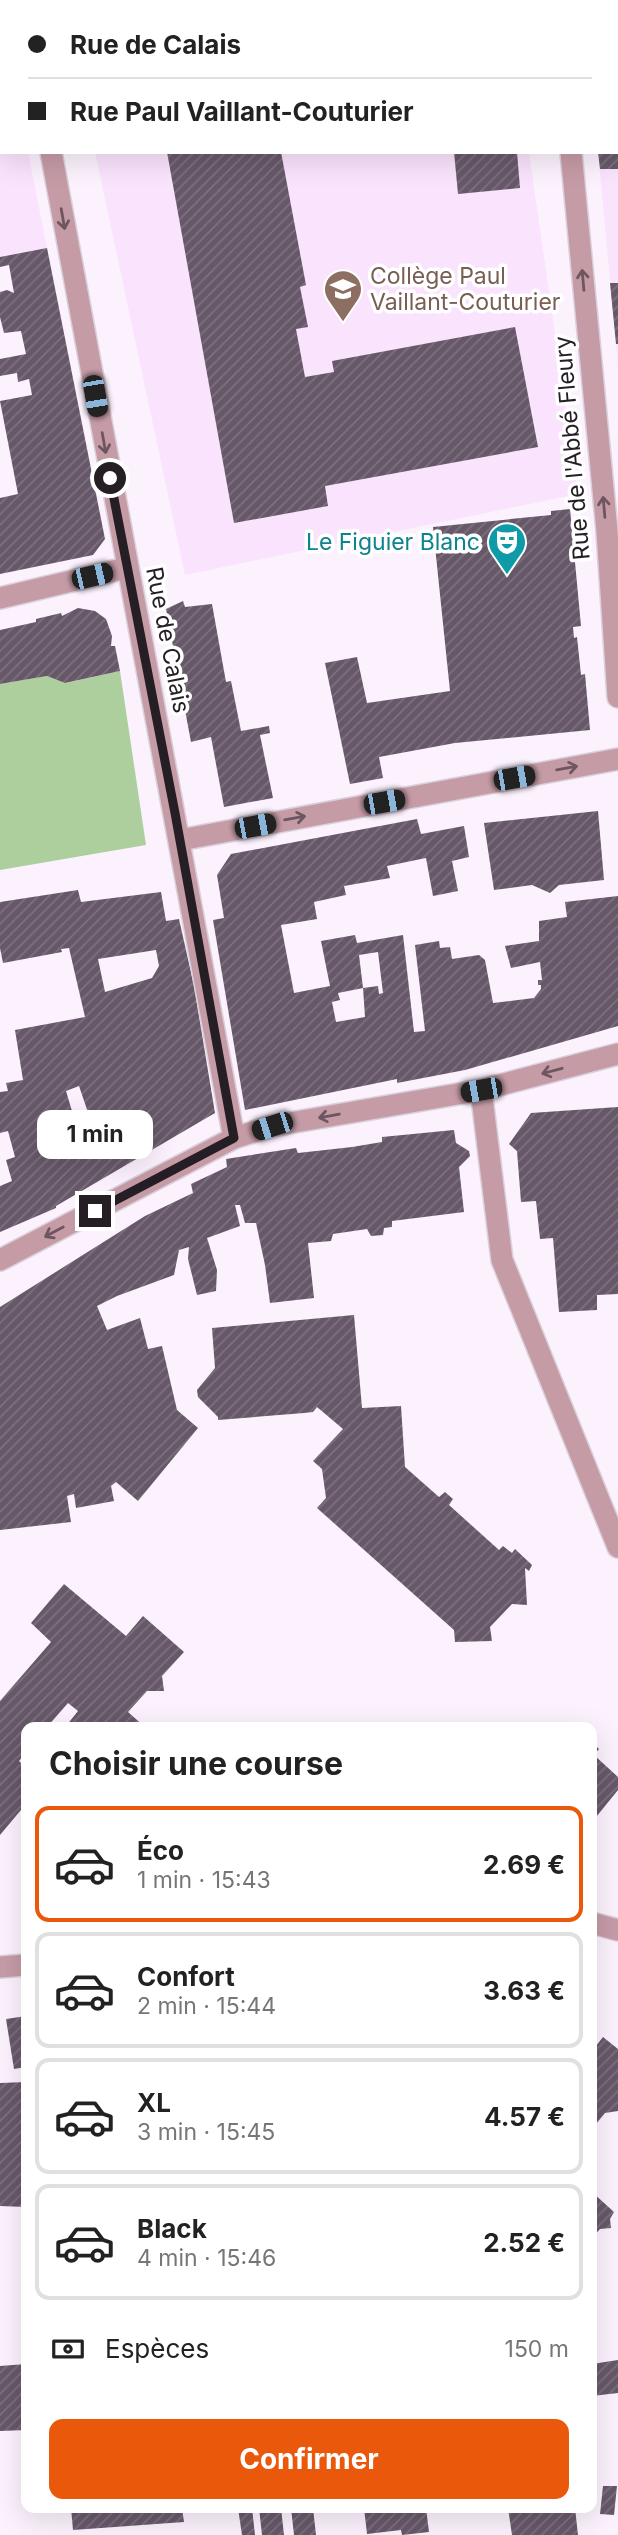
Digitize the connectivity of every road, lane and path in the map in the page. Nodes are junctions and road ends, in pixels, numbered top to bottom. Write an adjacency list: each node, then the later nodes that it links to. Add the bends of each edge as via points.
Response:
1 (51, 154): 3 (street, Rue de Calais, one-way to 3)
2 (571, 154): 5 (street, Rue de l'Abbé Fleury, one-way to 2)
3 (126, 568): 4 (street); 7 (street, Rue de Calais)
4 (0, 598)
5 (618, 697)
6 (618, 759): 7 (street, one-way to 6)
7 (180, 840): 10 (street, Rue de Calais)
8 (618, 1054): 9 (street, one-way to 9)
9 (481, 1090): 10 (street, one-way to 10, via 272,1126); 12 (street, via 502,1260)
10 (234, 1138): 11 (street, one-way to 11)
11 (0, 1260)
12 (618, 1547)
13 (597, 1924): 14 (street)
14 (618, 1930)
15 (21, 1965): 16 (street)
16 (0, 1967)

